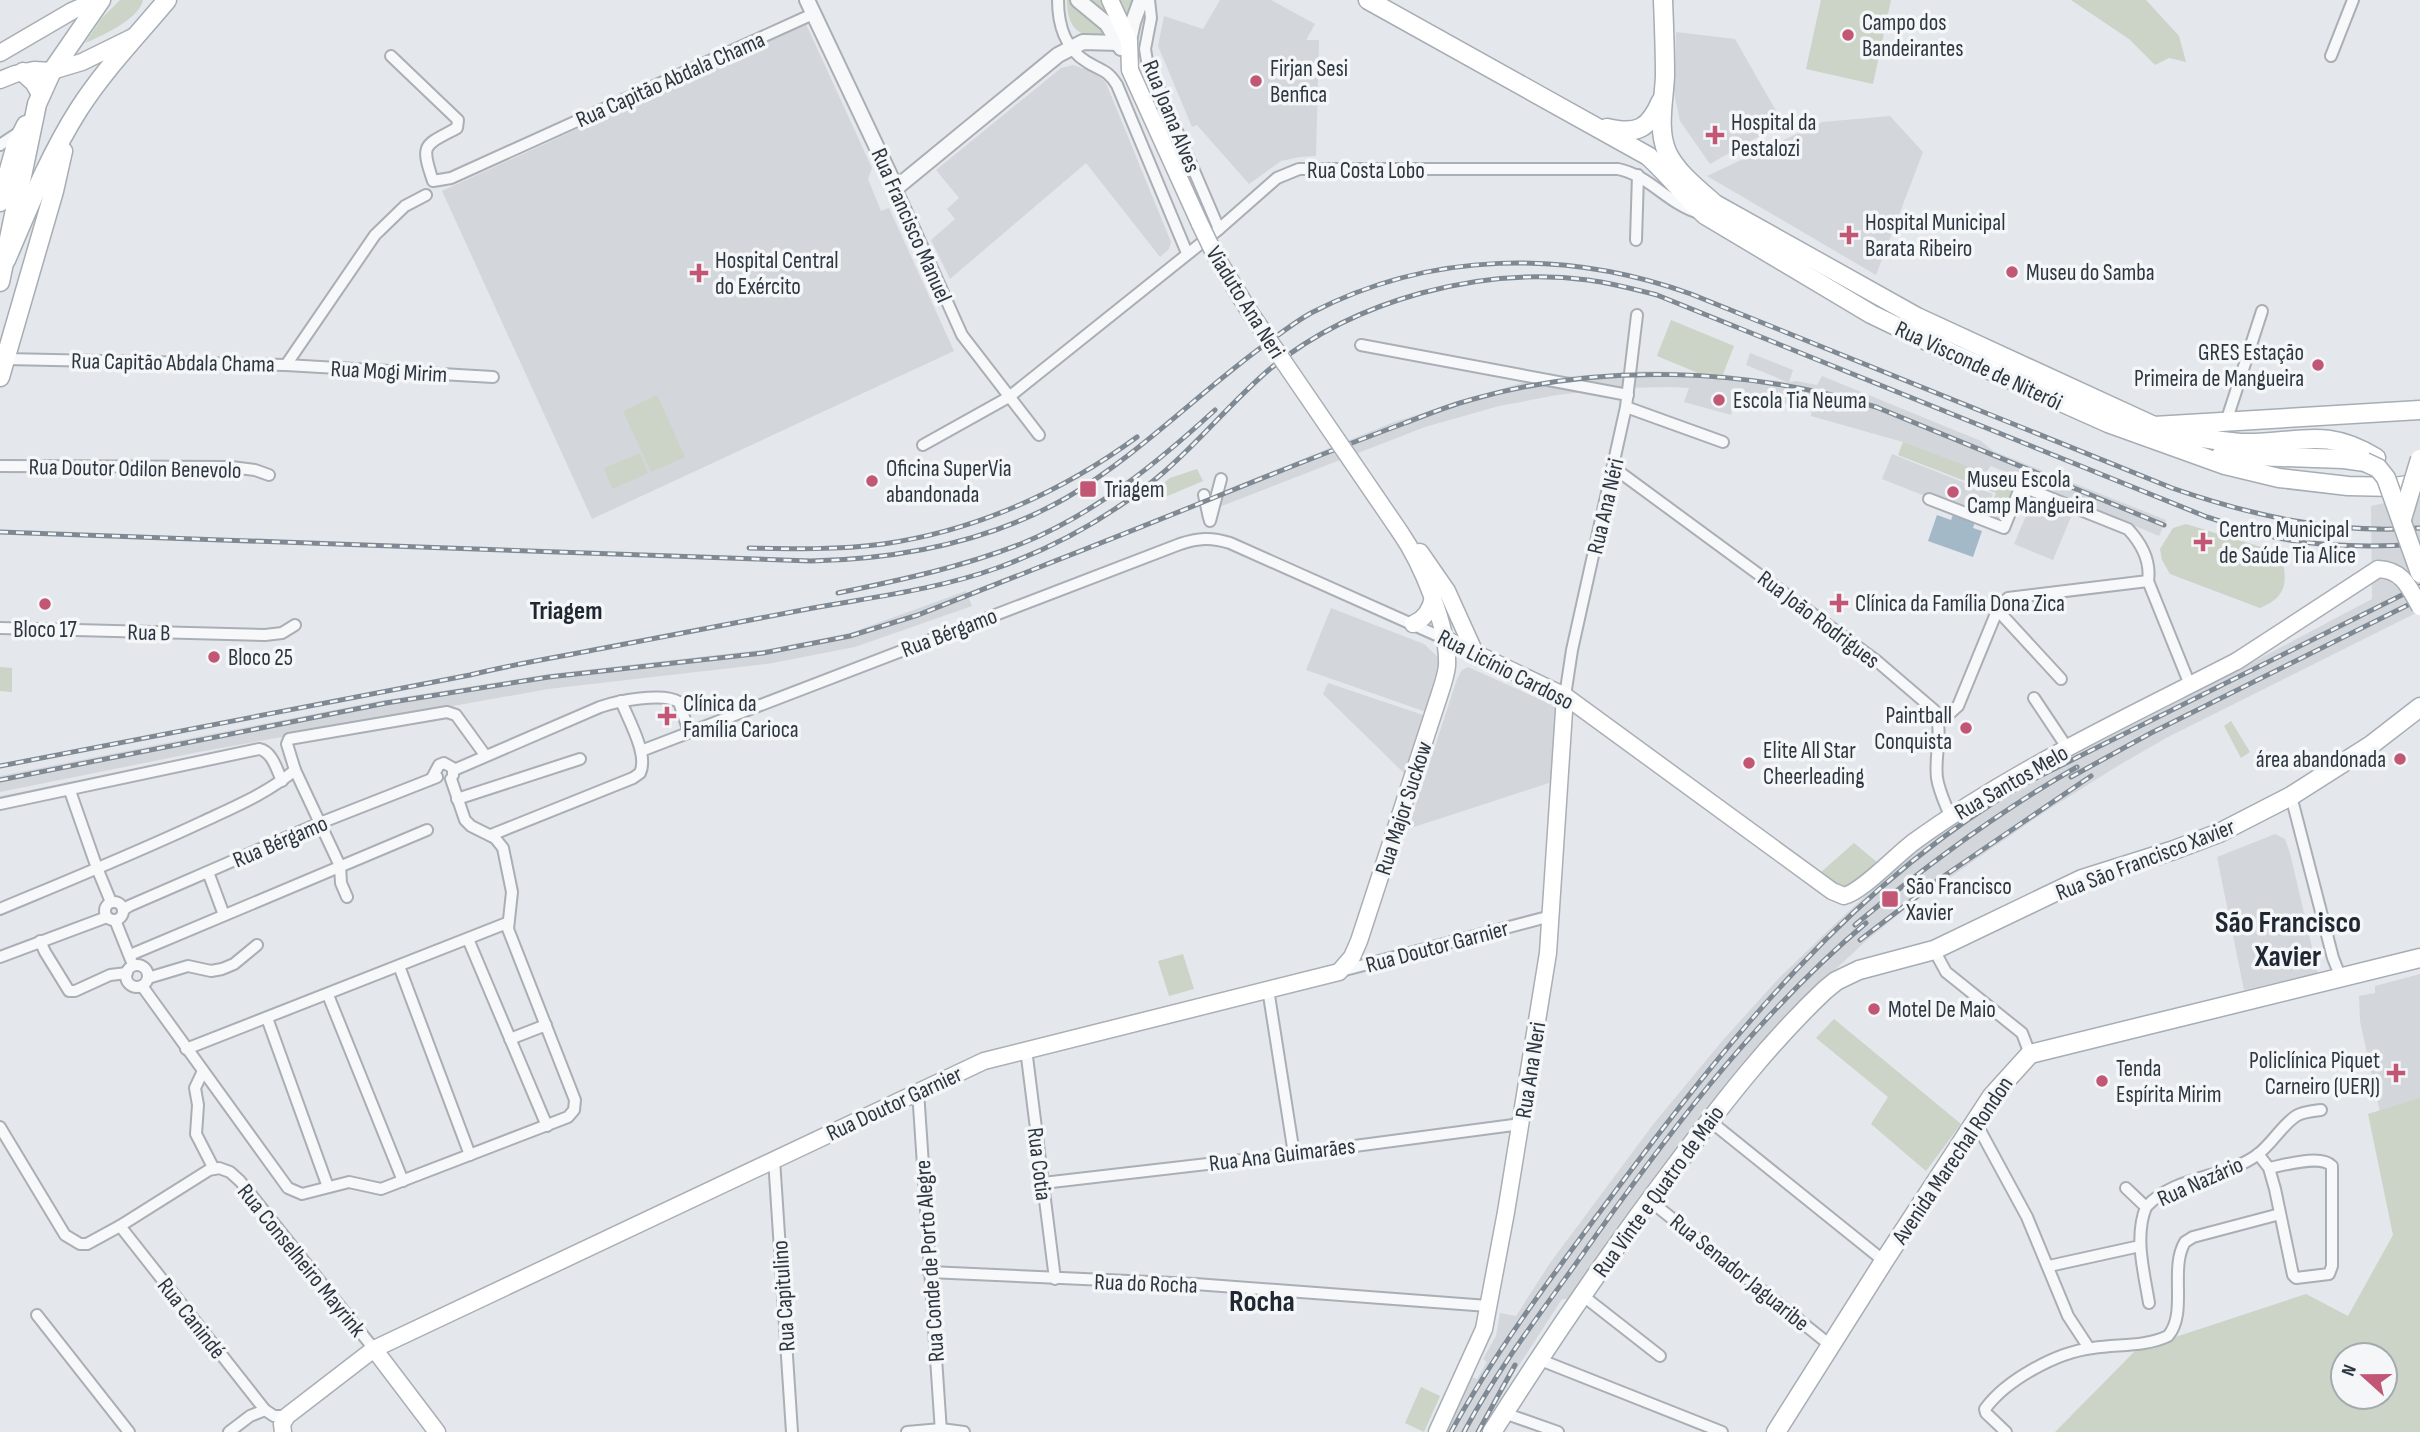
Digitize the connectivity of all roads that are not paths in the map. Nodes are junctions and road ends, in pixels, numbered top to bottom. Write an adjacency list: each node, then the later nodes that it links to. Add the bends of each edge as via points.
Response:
1 (99, 0): 19 (main road); 22 (main road)
2 (151, 0): 14 (main road)
3 (167, 0): 14 (main road)
4 (1058, 0): 18 (street, via 1059,23)
5 (1078, 0): 17 (street)
6 (1110, 0): 17 (main road)
7 (1140, 0): 17 (street)
8 (1149, 0): 15 (street, Rua Joana Alves)
9 (1368, 0): 12 (main road, Rua Visconde de Niterói)
10 (1663, 0): 25 (main road)
11 (2353, 0): 21 (street)
12 (1396, 6): 27 (main road, Rua Visconde de Niterói)
13 (810, 7): 20 (street, Rua Capitão Abdala Chama, via 451,178 433,181 425,150 429,143 457,128 458,120); 32 (street, Rua Francisco Manuel)
14 (151, 20): 16 (main road)
15 (1150, 27): 17 (street); 36 (street, Rua Joana Alves, via 1147,61)
16 (135, 36): 22 (main road); 28 (main road)
17 (1127, 38): 18 (street, via 1083,42); 71 (main road, Viaduto Ana Neri, bridge, via 1130,70 1214,255)
18 (1071, 48): 32 (street); 38 (street, via 1088,63 1109,72 1117,85)
19 (0, 53)
20 (391, 56)
21 (2331, 56)
22 (52, 71): 23 (main road); 26 (main road)
23 (23, 72): 24 (main road); 26 (main road, via 34,82)
24 (0, 80)
25 (1665, 80): 27 (main road, via 1661,101 1649,123 1626,132); 41 (main road, Rua Visconde de Niterói, via 1662,132 1668,153 1700,192)
26 (39, 99): 29 (main road); 39 (main road)
27 (1589, 123): 35 (main road, Rua Visconde de Niterói, via 1647,156)
28 (68, 128): 39 (main road); 48 (main road)
29 (23, 130): 30 (street); 34 (main road)
30 (0, 145)
31 (1638, 175): 35 (street, Rua Costa Lobo, via 1673,202); 36 (street, Rua Costa Lobo, via 1618,169 1299,169 1277,178); 37 (street)
32 (896, 188): 52 (street, Rua Francisco Manuel, via 961,335)
33 (426, 195): 49 (street, Rua Capitão Abdala Chama, via 405,205 376,235)
34 (0, 202)
35 (1705, 215): 44 (main road, Rua Visconde de Niterói)
36 (1219, 229): 38 (street, Rua Costa Lobo)
37 (1636, 240)
38 (1186, 253): 52 (street, Rua Costa Lobo)
39 (6, 260): 40 (main road)
40 (0, 282)
41 (1880, 296): 42 (main road, Rua Visconde de Niterói); 44 (main road)
42 (1905, 310): 46 (main road); 56 (main road, Rua Visconde de Niterói)
43 (2262, 310): 55 (street)
44 (1871, 314): 46 (main road, Rua Visconde de Niterói)
45 (1637, 315): 53 (street, Rua Ana Néri)
46 (1895, 326): 60 (main road, Rua Visconde de Niterói, via 2073,409)
47 (1361, 345): 53 (street)
48 (5, 359): 49 (street, Rua Capitão Abdala Chama); 50 (main road)
49 (286, 365): 51 (street, Rua Mogi Mirim)
50 (0, 377)
51 (493, 377)
52 (1009, 397): 57 (street, Rua Francisco Manuel); 59 (street, Rua Costa Lobo)
53 (1627, 401): 58 (street); 63 (street, Rua Ana Néri)
54 (2420, 410): 55 (main road, Rua Visconde de Niterói)
55 (2226, 422): 56 (main road, Rua Visconde de Niterói)
56 (2154, 426): 69 (main road, bridge, via 2239,443 2328,438 2358,447 2386,465 2395,478)
57 (1039, 435)
58 (1723, 442)
59 (923, 445)
60 (2186, 451): 66 (main road, Rua Visconde de Niterói, via 2279,478 2348,486 2395,487); 69 (main road, bridge, via 2365,462 2386,478)
61 (2420, 459): 69 (main road, bridge)
62 (0, 466): 64 (street, Rua Doutor Odilon Benevolo, via 231,467)
63 (1614, 468): 87 (street, Rua Ana Néri); 91 (street, Rua João Rodrigues, via 1878,662)
64 (269, 475)
65 (1221, 479): 70 (street)
66 (2420, 481): 69 (main road, bridge)
67 (1203, 495): 70 (street)
68 (1928, 499): 75 (street, via 2004,528 2018,493 2023,488 2032,491 2127,529 2148,562)
69 (2405, 518): 73 (main road, bridge); 74 (main road, bridge)
70 (1210, 521): 72 (street)
71 (1403, 537): 76 (main road, Viaduto Ana Neri); 83 (main road, Viaduto Ana Neri, via 1421,553 1447,591)
72 (1210, 538): 79 (street, Rua Licínio Cardoso); 92 (street, Rua Bérgamo, via 1180,544)
73 (2420, 561)
74 (2420, 573)
75 (2148, 581): 77 (street, via 2017,596); 86 (street)
76 (1433, 597): 79 (main road, via 1424,617); 82 (main road, Viaduto Ana Neri)
77 (1999, 607): 85 (street); 91 (street, via 1958,706 1949,714)
78 (2420, 607): 86 (main road, Rua Santos Melo, bridge, via 2404,578 2378,569 2237,662)
79 (1413, 624): 82 (street, Rua Licínio Cardoso)
80 (295, 625): 81 (street, Rua B, via 265,635)
81 (0, 628)
82 (1443, 638): 83 (main road, Rua Licínio Cardoso); 84 (main road, Rua Major Suckow)
83 (1475, 653): 84 (main road); 87 (main road, Rua Licínio Cardoso)
84 (1447, 664): 126 (main road, Rua Major Suckow, via 1367,916 1352,957)
85 (2061, 679)
86 (2190, 685): 93 (main road, Rua Santos Melo)
87 (1565, 696): 111 (main road, Rua Licínio Cardoso); 116 (main road, Rua Ana Neri)
88 (2034, 698): 93 (street)
89 (621, 701): 92 (street, Rua Bérgamo, via 676,699); 94 (street); 95 (street, Rua Bérgamo)
90 (2420, 707): 101 (main road, Rua São Francisco Xavier)
91 (1937, 715): 104 (street, via 1936,776)
92 (689, 732): 94 (street, Rua Bérgamo)
93 (2068, 749): 104 (main road, Rua Santos Melo)
94 (641, 751): 107 (street, via 640,773 633,778)
95 (485, 755): 97 (street, via 456,715 443,712 293,737 287,744); 98 (street, Rua Bérgamo)
96 (580, 759): 102 (street)
97 (295, 770): 99 (street); 105 (street)
98 (447, 775): 102 (street); 105 (street, Rua Bérgamo)
99 (282, 781): 100 (street, via 270,755 259,749); 109 (street)
100 (70, 791): 103 (street); 109 (street)
101 (2291, 796): 121 (main road, Rua São Francisco Xavier, via 2219,833 2082,879); 128 (street)
102 (457, 799): 107 (street, via 468,824)
103 (0, 804)
104 (1950, 816): 111 (main road, Rua Santos Melo, via 1857,891)
105 (320, 823): 108 (street); 110 (street, Rua Bérgamo)
106 (427, 830): 108 (street, Rua Bérgamo)
107 (491, 835): 117 (street, via 503,848 512,886)
108 (340, 866): 112 (street); 115 (street, Rua Bérgamo)
109 (97, 869): 113 (street); 114 (street)
110 (208, 872): 114 (street, Rua Bérgamo); 115 (street)
111 (1844, 896)
112 (347, 897)
113 (0, 909)
114 (114, 912): 119 (street, Rua Bérgamo); 124 (street)
115 (224, 915): 124 (street, Rua Bérgamo)
116 (1551, 916): 126 (street, Rua Doutor Garnier); 143 (main road, Rua Ana Neri)
117 (508, 923): 118 (street); 133 (street)
118 (468, 939): 125 (street); 134 (street)
119 (40, 941): 122 (street, Rua Bérgamo); 124 (street, Rua Bérgamo, via 69,991)
120 (257, 945): 129 (street, via 222,969 188,966)
121 (1934, 950): 127 (main road, Rua São Francisco Xavier); 137 (street, via 1946,972 2022,1033)
122 (0, 957)
123 (2420, 958): 128 (main road, Avenida Marechal Rondon)
124 (130, 965): 129 (street, via 144,968); 129 (street, via 127,978 132,986)
125 (399, 966): 131 (street); 148 (street)
126 (1339, 972): 130 (main road, Rua Doutor Garnier)
127 (1851, 974): 141 (main road, Rua Vinte e Quatro de Maio, via 1803,1011)
128 (2341, 978): 137 (main road, Avenida Marechal Rondon)
129 (145, 982): 135 (street)
130 (1268, 989): 136 (main road, Rua Doutor Garnier); 146 (street)
131 (328, 995): 132 (street); 152 (street)
132 (267, 1018): 135 (street); 154 (street)
133 (546, 1025): 134 (street); 144 (street, via 575,1105 572,1114)
134 (510, 1039): 144 (street)
135 (186, 1049): 138 (street)
136 (1026, 1049): 139 (main road, Rua Doutor Garnier, via 984,1061); 153 (street, Rua Cotia)
137 (2030, 1054): 142 (main road, Avenida Marechal Rondon, via 1998,1089)
138 (203, 1072): 151 (street, via 195,1088 196,1133); 154 (street, via 288,1188 302,1194)
139 (918, 1091): 149 (main road, Rua Doutor Garnier); 163 (street, Rua Conde de Porto Alegre)
140 (2322, 1110): 147 (street, Rua Nazário, via 2297,1115)
141 (1710, 1121): 156 (main road, Rua Vinte e Quatro de Maio); 161 (street)
142 (1976, 1123): 161 (main road, Avenida Marechal Rondon); 162 (street)
143 (1521, 1124): 146 (street, Rua Ana Guimarães); 167 (main road, Rua Ana Neri)
144 (547, 1126): 148 (street)
145 (0, 1127): 159 (street, Rua Conselheiro Mayrink, via 70,1240 87,1244)
146 (1294, 1154): 153 (street, Rua Ana Guimarães)
147 (2258, 1154): 150 (street); 157 (street, Rua Nazário, via 2183,1183)
148 (470, 1155): 152 (street)
149 (774, 1159): 171 (main road, Rua Doutor Garnier); 184 (street, Rua Capitulino)
150 (2269, 1168): 158 (street); 158 (street, via 2317,1160 2332,1166 2329,1274 2294,1277)
151 (214, 1169): 159 (street, Rua Conselheiro Mayrink); 171 (street, Rua Conselheiro Mayrink, via 230,1172 240,1181)
152 (404, 1181): 154 (street, via 377,1190 349,1182)
153 (1043, 1182): 164 (street, Rua Cotia)
154 (327, 1187)
155 (2126, 1188): 157 (street, Rua Nazário)
156 (1649, 1200): 165 (main road, Rua Vinte e Quatro de Maio); 169 (street, Rua Senador Jaguaribe)
157 (2146, 1207): 160 (street, Rua Nazário)
158 (2280, 1214): 170 (street, via 2185,1242 2179,1257 2176,1323 2168,1336)
159 (120, 1226): 174 (street, Rua Canindé)
160 (2140, 1245): 162 (street); 166 (street, Rua Nazário)
161 (1884, 1261): 169 (main road, Avenida Marechal Rondon)
162 (2049, 1266): 170 (street, via 2068,1316)
163 (929, 1272): 164 (street, Rua do Rocha); 179 (street, Rua Conde de Porto Alegre)
164 (1055, 1279): 167 (street, Rua do Rocha, via 1195,1284)
165 (1582, 1295): 172 (street); 173 (main road, Rua Vinte e Quatro de Maio)
166 (2149, 1303)
167 (1488, 1306): 187 (main road, Rua Ana Neri, via 1481,1339)
168 (37, 1315): 180 (street)
169 (1830, 1345): 191 (main road, Avenida Marechal Rondon)
170 (2089, 1348): 192 (street, via 2048,1362 2001,1391 1985,1411)
171 (373, 1349): 178 (main road, Rua Doutor Garnier); 183 (main road, Rua Conselheiro Mayrink)
172 (1660, 1356)
173 (1538, 1359): 176 (main road, Rua Vinte e Quatro de Maio); 190 (street)
174 (257, 1399): 175 (street, Rua Canindé); 177 (street)
175 (265, 1410): 177 (street); 178 (street)
176 (1504, 1413): 188 (main road, Rua Vinte e Quatro de Maio); 189 (street)
177 (250, 1416): 181 (street)
178 (287, 1416): 182 (main road)
179 (941, 1431): 185 (street); 186 (street)
180 (129, 1432)
181 (229, 1432)
182 (282, 1432)
183 (437, 1432)
184 (792, 1432)
185 (907, 1432)
186 (964, 1432)
187 (1437, 1432)
188 (1492, 1432)
189 (1558, 1432)
190 (1722, 1432)
191 (1776, 1432)
192 (2006, 1432)

